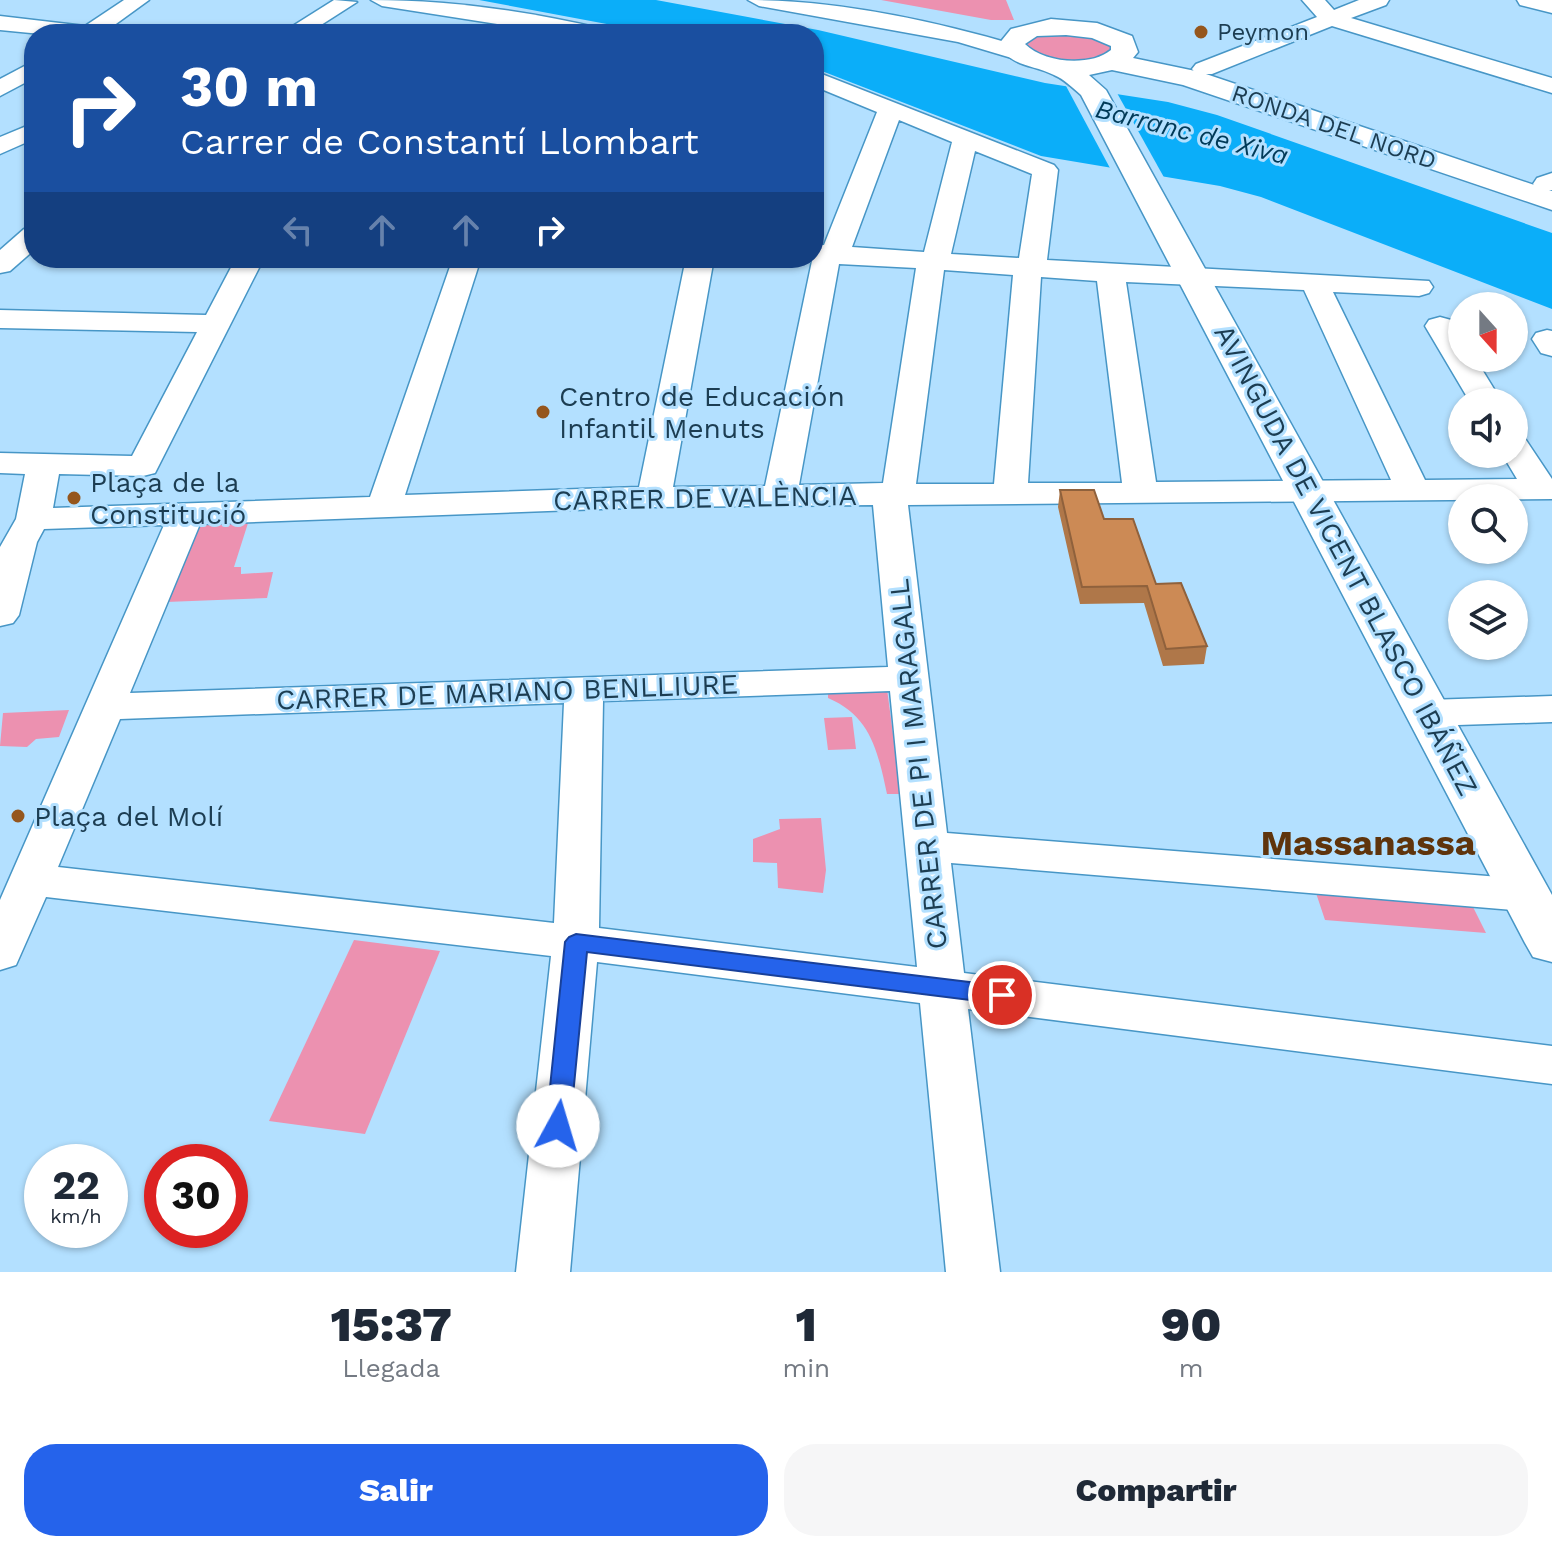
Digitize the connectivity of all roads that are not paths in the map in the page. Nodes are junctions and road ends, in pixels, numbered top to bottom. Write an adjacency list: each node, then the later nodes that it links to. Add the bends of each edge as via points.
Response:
1 (138, 0): 13 (street)
2 (382, 0): 11 (street)
3 (759, 0): 17 (street, via 962,36)
4 (1313, 0): 10 (street)
5 (1378, 0): 10 (street)
6 (1528, 0): 9 (street)
7 (344, 1): 14 (street)
8 (825, 1): 17 (street, via 974,28)
9 (1552, 7)
10 (1331, 19): 19 (street); 23 (street)
11 (524, 20): 15 (street); 16 (street)
12 (0, 23): 18 (street)
13 (106, 24)
14 (307, 24)
15 (518, 24)
16 (544, 24)
17 (1036, 25): 20 (street, via 1033,61); 20 (street, via 1097,31 1123,42)
18 (24, 26)
19 (1204, 69): 20 (street, RONDA DEL NORD); 29 (street, RONDA DEL NORD)
20 (1106, 70): 29 (street, RONDA DEL NORD, via 1157,69); 39 (street, AVINGUDA DE VICENT BLASCO IBÁÑEZ, via 1140,177)
21 (24, 74): 24 (street)
22 (824, 86): 25 (street)
23 (1552, 86)
24 (0, 89)
25 (891, 108): 27 (street); 31 (street)
26 (24, 135): 28 (street)
27 (965, 138): 32 (street, CARRER DE PI I MARAGALL); 37 (street, via 1045,170)
28 (0, 146)
29 (1550, 188)
30 (24, 244): 33 (street)
31 (824, 254): 32 (street); 55 (street)
32 (931, 262): 37 (street); 56 (street, CARRER DE PI I MARAGALL, via 900,483)
33 (0, 265)
34 (245, 268): 43 (street)
35 (464, 268): 58 (street)
36 (698, 268): 57 (street)
37 (1032, 268): 38 (street); 54 (street, via 1027,275)
38 (1110, 273): 39 (street); 53 (street)
39 (1195, 278): 40 (street); 52 (street, AVINGUDA DE VICENT BLASCO IBÁÑEZ)
40 (1314, 282): 41 (street); 51 (street)
41 (1419, 287)
42 (0, 319): 43 (street)
43 (217, 324): 49 (street)
44 (1440, 326): 45 (street)
45 (1478, 388)
46 (4, 463): 47 (street)
47 (44, 463): 49 (street); 61 (street)
48 (1528, 465): 50 (street)
49 (143, 466): 60 (street, via 119,477)
50 (1546, 489): 51 (street, CARRER DE VALÈNCIA)
51 (1413, 490): 52 (street, CARRER DE VALÈNCIA)
52 (1308, 492): 53 (street, CARRER DE VALÈNCIA); 67 (street, AVINGUDA DE VICENT BLASCO IBÁÑEZ)
53 (1140, 493): 54 (street, CARRER DE VALÈNCIA)
54 (1010, 494): 56 (street, CARRER DE VALÈNCIA)
55 (780, 495): 56 (street, CARRER DE VALÈNCIA); 57 (street, CARRER DE VALÈNCIA)
56 (894, 495): 63 (street, CARRER DE PI I MARAGALL, via 890,507)
57 (654, 497): 58 (street, CARRER DE VALÈNCIA)
58 (384, 506): 59 (street, CARRER DE VALÈNCIA)
59 (187, 513): 60 (street, CARRER DE VALÈNCIA); 65 (street)
60 (103, 516): 61 (street)
61 (26, 531): 62 (street)
62 (0, 615)
63 (909, 678): 64 (street, CARRER DE MARIANO BENLLIURE); 68 (street, CARRER DE PI I MARAGALL)
64 (584, 689): 65 (street, CARRER DE MARIANO BENLLIURE); 71 (street)
65 (104, 707): 70 (street)
66 (1552, 709): 67 (street)
67 (1428, 713): 69 (street, AVINGUDA DE VICENT BLASCO IBÁÑEZ)
68 (926, 846): 69 (street); 74 (street, CARRER DE PI I MARAGALL)
69 (1525, 895): 72 (street, AVINGUDA DE VICENT BLASCO IBÁÑEZ)
70 (17, 897): 71 (street); 73 (street)
71 (576, 942): 74 (street); 76 (street)
72 (1552, 943)
73 (0, 953)
74 (943, 988): 75 (street); 77 (street, CARRER DE PI I MARAGALL)
75 (1552, 1065)
76 (543, 1272)
77 (973, 1272)

